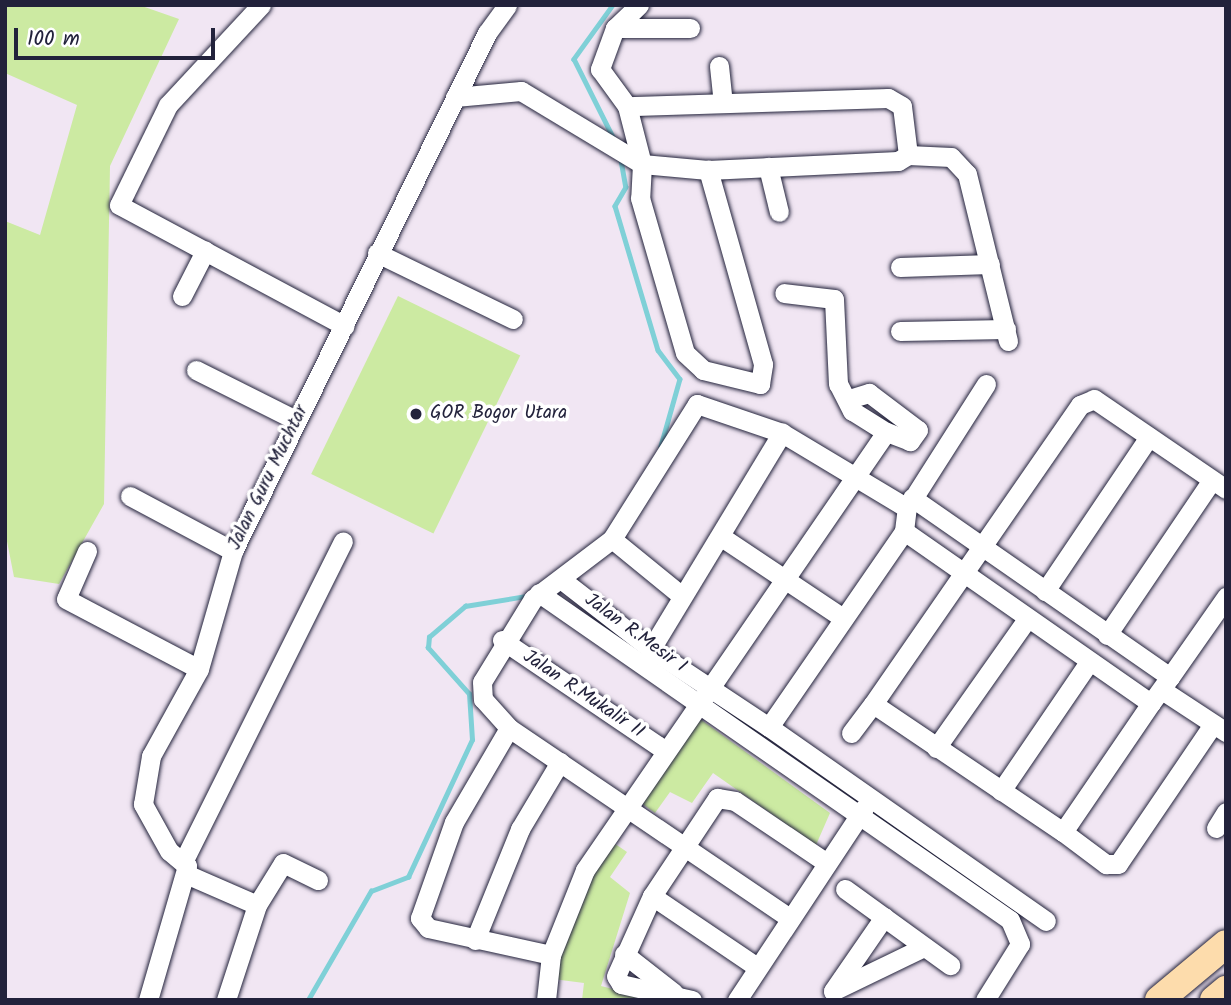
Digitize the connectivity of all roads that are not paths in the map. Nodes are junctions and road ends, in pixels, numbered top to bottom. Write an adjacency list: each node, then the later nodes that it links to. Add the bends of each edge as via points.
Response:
1 (261, 5): 15 (street, via 168,105 119,205)
2 (507, 5): 7 (street, Jalan Guru Muchtar)
3 (639, 5): 4 (street)
4 (615, 28): 5 (street); 9 (street, via 600,69)
5 (690, 28)
6 (719, 66): 8 (street)
7 (455, 97): 11 (street, via 521,91); 16 (street, Jalan Guru Muchtar)
8 (723, 103): 9 (street); 10 (street, via 893,99 902,106)
9 (626, 106): 11 (street)
10 (908, 155): 12 (street, via 898,161); 17 (street, via 944,155 963,167)
11 (642, 164): 13 (street); 13 (street, via 639,198 685,353 703,370 760,384 763,364)
12 (768, 167): 13 (street); 14 (street)
13 (708, 170)
14 (779, 212)
15 (205, 251): 20 (street); 22 (street)
16 (377, 253): 21 (street); 22 (street, Jalan Guru Muchtar)
17 (989, 264): 18 (street); 23 (street, via 1007,335)
18 (900, 267)
19 (784, 293): 26 (street, via 834,299 833,368)
20 (182, 296)
21 (513, 319)
22 (345, 326): 27 (street, Jalan Guru Muchtar)
23 (900, 331)
24 (196, 370): 27 (street)
25 (986, 384): 34 (street)
26 (849, 400): 28 (street, via 852,411); 28 (street, via 869,393 918,430 910,441)
27 (296, 420): 41 (street, Jalan Guru Muchtar)
28 (886, 432): 31 (street)
29 (782, 433): 31 (street); 36 (street); 37 (street, via 696,404)
30 (1149, 438): 32 (street); 39 (street, via 1094,399 1080,405); 45 (street)
31 (857, 473): 34 (street); 43 (street)
32 (1219, 484): 51 (street)
33 (130, 496): 41 (street)
34 (909, 503): 35 (street); 39 (street)
35 (904, 531): 42 (street); 49 (street)
36 (720, 536): 43 (street); 47 (street)
37 (612, 539): 44 (street); 47 (street)
38 (343, 541): 74 (street)
39 (979, 548): 42 (street); 45 (street)
40 (87, 551): 55 (street, via 66,599)
41 (233, 551): 55 (street, Jalan Guru Muchtar)
42 (963, 571): 50 (street); 58 (street)
43 (784, 578): 49 (street); 56 (street)
44 (562, 580): 46 (street); 53 (street, Jalan R.Mesir I)
45 (1045, 591): 51 (street)
46 (539, 593): 52 (street); 59 (street)
47 (682, 596): 53 (street)
48 (1226, 597): 57 (street)
49 (843, 618): 60 (street)
50 (1027, 619): 54 (street); 64 (street)
51 (1107, 635): 57 (street)
52 (502, 640): 62 (street, via 482,682 483,699); 65 (street, Jalan R.Mukalir II)
53 (651, 649): 56 (street, Jalan R.Mesir I)
54 (1089, 662): 57 (street); 67 (street)
55 (199, 670): 74 (street, Jalan Guru Muchtar, via 163,725 143,804 169,851)
56 (709, 685): 59 (street); 60 (street, Jalan R.Mesir I)
57 (1161, 690): 61 (street); 71 (street)
58 (873, 704): 63 (street); 64 (street)
59 (695, 706): 65 (street); 70 (street)
60 (769, 727): 68 (street, Jalan R.Mesir I)
61 (1219, 728): 71 (street, via 1118,864 1106,864)
62 (509, 729): 66 (street); 82 (street, via 454,822 420,918 428,928)
63 (851, 733)
64 (936, 748): 67 (street)
65 (663, 749): 69 (street)
66 (560, 762): 69 (street); 82 (street, via 520,829)
67 (1001, 791): 71 (street)
68 (870, 799): 70 (street); 81 (street, Jalan R.Mesir I)
69 (624, 805): 72 (street); 85 (street, via 585,870)
70 (858, 817): 73 (street); 95 (street, via 1017,926 1017,952)
71 (1063, 832)
72 (686, 845): 73 (street, via 718,798 726,796); 77 (street); 80 (street)
73 (827, 863): 80 (street)
74 (185, 867): 78 (street); 91 (street)
75 (318, 880): 78 (street, via 283,863)
76 (845, 889): 79 (street)
77 (652, 896): 87 (street); 90 (street, via 624,954)
78 (257, 905): 92 (street)
79 (884, 917): 84 (street); 89 (street)
80 (790, 918): 87 (street)
81 (1046, 921)
82 (475, 940): 85 (street)
83 (1226, 944): 96 (highway)
84 (925, 947): 86 (street); 89 (street)
85 (551, 956): 93 (street)
86 (950, 965)
87 (757, 967): 94 (street)
88 (1226, 990): 97 (highway)
89 (830, 995)
90 (685, 998)
91 (148, 1000)
92 (226, 1000)
93 (546, 1000)
94 (737, 1000)
95 (985, 1000)
96 (1159, 1000)
97 (1214, 1000)

